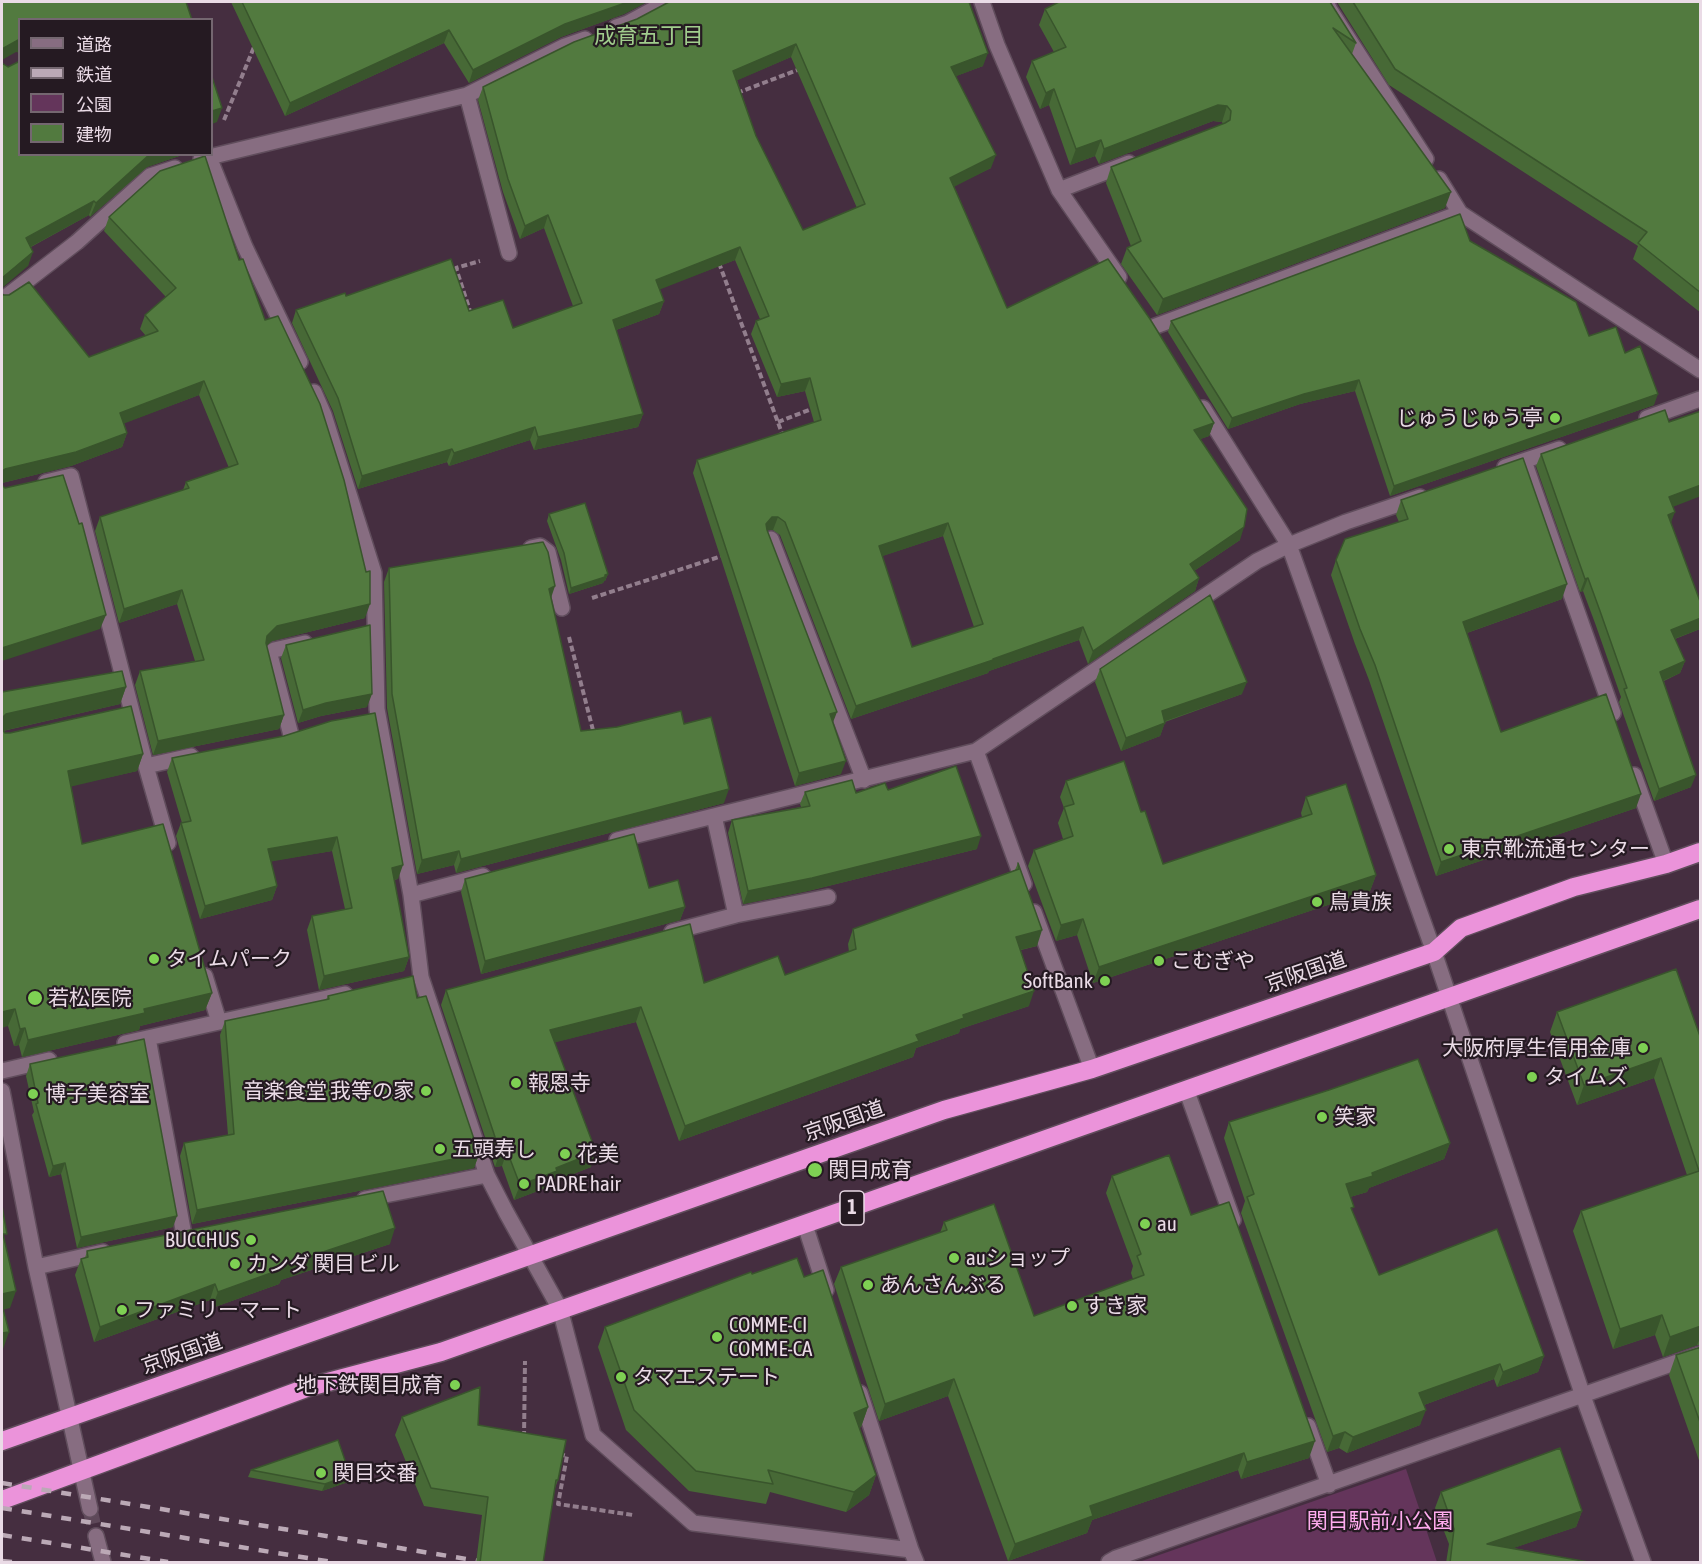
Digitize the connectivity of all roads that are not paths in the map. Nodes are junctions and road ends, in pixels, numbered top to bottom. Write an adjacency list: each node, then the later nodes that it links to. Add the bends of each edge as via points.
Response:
1 (667, 2): 4 (street, via 628,23 565,46)
2 (982, 2): 8 (street)
3 (1326, 2): 9 (street)
4 (467, 95): 5 (street); 10 (street)
5 (213, 155)
6 (209, 156): 12 (street, via 150,176 77,242); 41 (street, via 245,247 324,415 380,572 369,627 373,716)
7 (1148, 156): 8 (street)
8 (1059, 190): 11 (street)
9 (1460, 213): 13 (street); 14 (street)
10 (509, 253)
11 (1126, 288)
12 (2, 300)
13 (1153, 327)
14 (1701, 370)
15 (1196, 397): 24 (street)
16 (1701, 399): 17 (street)
17 (1634, 422)
18 (1568, 445): 19 (street)
19 (1524, 461): 20 (street); 28 (street)
20 (1491, 472)
21 (36, 485): 33 (street, via 71,476 126,712)
22 (1435, 492): 24 (street)
23 (771, 539): 34 (street)
24 (1289, 545): 30 (street, via 1257,561); 46 (street)
25 (516, 550): 26 (street, via 540,546 548,552)
26 (562, 608)
27 (319, 640): 29 (street, via 274,650 270,655)
28 (1619, 731)
29 (290, 736)
30 (976, 751): 34 (street); 54 (street)
31 (203, 754): 33 (street)
32 (1631, 765): 39 (street)
33 (146, 766): 38 (street)
34 (864, 780): 35 (street)
35 (714, 816): 36 (street); 44 (street)
36 (598, 845)
37 (1701, 852): 39 (highway, 京阪国道)
38 (171, 855)
39 (1665, 864): 46 (highway, 京阪国道, via 1574,887 1461,928)
40 (499, 872): 41 (street)
41 (411, 895): 58 (street, via 415,978 434,996)
42 (828, 897): 44 (street)
43 (1701, 909): 49 (highway, 1)
44 (736, 915): 45 (street)
45 (657, 936)
46 (1434, 952): 49 (street); 54 (highway, 京阪国道)
47 (203, 966): 50 (street)
48 (365, 989): 50 (street)
49 (1450, 996): 56 (highway, 1); 70 (street)
50 (219, 1022): 51 (street)
51 (148, 1038): 52 (street); 62 (street)
52 (114, 1046)
53 (69, 1056): 55 (street)
54 (1092, 1069): 64 (highway, 京阪国道, via 944,1110)
55 (2, 1071)
56 (1186, 1089): 60 (highway, 1); 61 (street)
57 (2, 1091): 65 (street)
58 (487, 1175): 59 (street); 64 (street)
59 (347, 1202)
60 (805, 1225): 66 (street); 67 (highway, 1)
61 (1238, 1233)
62 (184, 1235)
63 (116, 1250): 65 (street)
64 (531, 1255): 67 (street); 72 (highway, 京阪国道)
65 (36, 1267): 72 (street)
66 (831, 1303)
67 (560, 1309): 74 (highway, 1, via 441,1352 309,1387); 79 (street, via 593,1435 693,1523)
68 (1701, 1354): 70 (street)
69 (856, 1382): 79 (street)
70 (1583, 1396): 75 (street); 82 (street)
71 (1301, 1408): 75 (street)
72 (68, 1418): 73 (highway, 京阪国道); 74 (street)
73 (2, 1442)
74 (80, 1470): 76 (highway, 1); 77 (street)
75 (1329, 1485): 81 (street)
76 (2, 1500)
77 (90, 1509)
78 (96, 1536): 80 (street)
79 (914, 1556)
80 (103, 1563)
81 (1109, 1563)
82 (1643, 1563)

